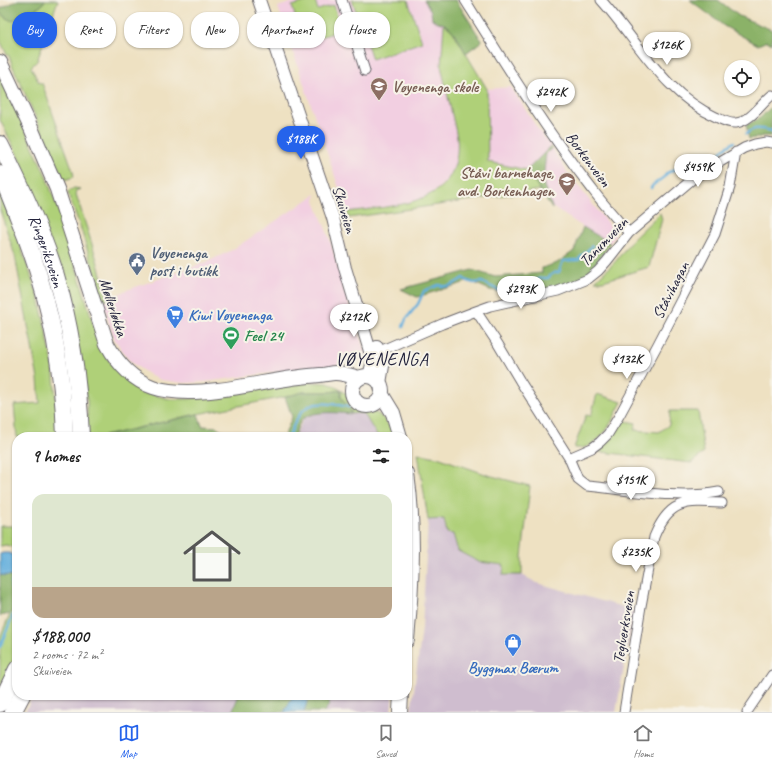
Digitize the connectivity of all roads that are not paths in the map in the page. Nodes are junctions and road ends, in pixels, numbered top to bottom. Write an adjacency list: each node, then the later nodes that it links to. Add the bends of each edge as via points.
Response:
1 (259, 0): 14 (main road, Skuiveien, via 333,218 360,315 371,328)
2 (342, 0): 6 (street)
3 (465, 0): 12 (street, Borkenveien, via 571,162)
4 (605, 1): 7 (street, via 646,58 694,106 726,122 736,123 749,117)
5 (0, 62): 16 (main road, Møllerløkka, via 57,190 107,344 128,372 159,390 184,393)
6 (365, 71)
7 (772, 95)
8 (772, 143): 10 (street, Tanumveien, via 755,144)
9 (0, 144): 15 (highway, Ringeriksveien, via 39,227 55,273 66,318)
10 (736, 152): 12 (street, Tanumveien, via 695,177); 22 (street, Ståvihagan, via 730,186 715,234 662,338 608,434 592,448)
11 (0, 174): 15 (highway, Ringeriksveien, via 40,276 51,320)
12 (629, 233): 13 (street, Tanumveien, via 607,262 588,279 558,291)
13 (476, 311): 14 (street, Tanumveien); 22 (street)
14 (375, 354): 17 (main road, Skuiveien, via 382,366)
15 (67, 365): 20 (highway, via 64,400)
16 (323, 375): 17 (main road, Møllerløkka, via 335,373); 18 (main road)
17 (373, 383): 18 (main road, via 354,384); 19 (main road, via 378,401); 21 (main road, via 393,413)
18 (352, 391): 19 (main road, via 361,404)
19 (371, 405): 21 (main road, via 383,413)
20 (73, 431)
21 (398, 432)
22 (570, 458): 23 (street, via 578,479 588,486 668,494 705,495)
23 (720, 492)
24 (722, 503): 32 (street, Teglverksveien, via 686,503 674,508 663,518 658,528 641,606)
25 (772, 675): 33 (street)
26 (12, 679): 29 (highway)
27 (19, 700): 30 (highway)
28 (401, 700): 31 (main road)
29 (0, 704)
30 (13, 712)
31 (400, 712)
32 (624, 712)
33 (747, 712)

